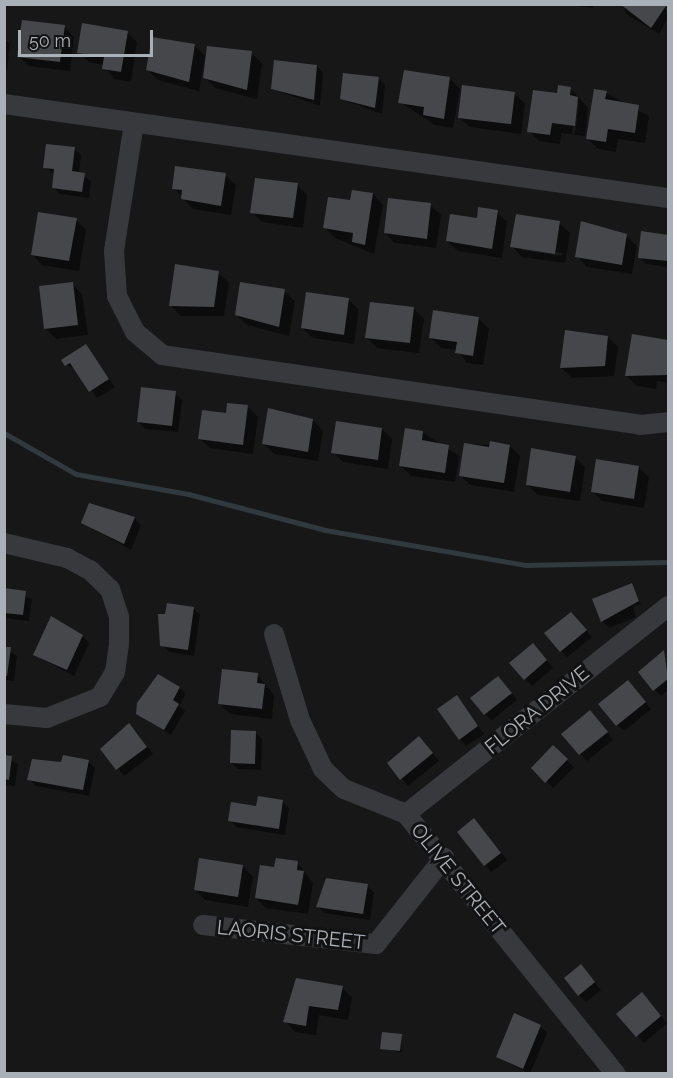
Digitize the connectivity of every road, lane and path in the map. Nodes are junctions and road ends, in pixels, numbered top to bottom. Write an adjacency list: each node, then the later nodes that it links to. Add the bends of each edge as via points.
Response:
1 (4, 104): 2 (street)
2 (134, 123): 3 (street); 4 (street, via 114,251 117,296 135,332 162,356 640,425)
3 (669, 198)
4 (669, 422)
5 (4, 543): 8 (street, via 67,558 110,590 119,616 115,672 100,697 47,718)
6 (669, 606): 9 (street, FLORA DRIVE)
7 (274, 634): 9 (street, OLIVE STREET, via 300,720 323,769 344,789)
8 (4, 714)
9 (406, 814): 10 (street, OLIVE STREET)
10 (444, 858): 11 (street, LAORIS STREET, via 376,944); 12 (street, OLIVE STREET)
11 (203, 926)
12 (616, 1074)

